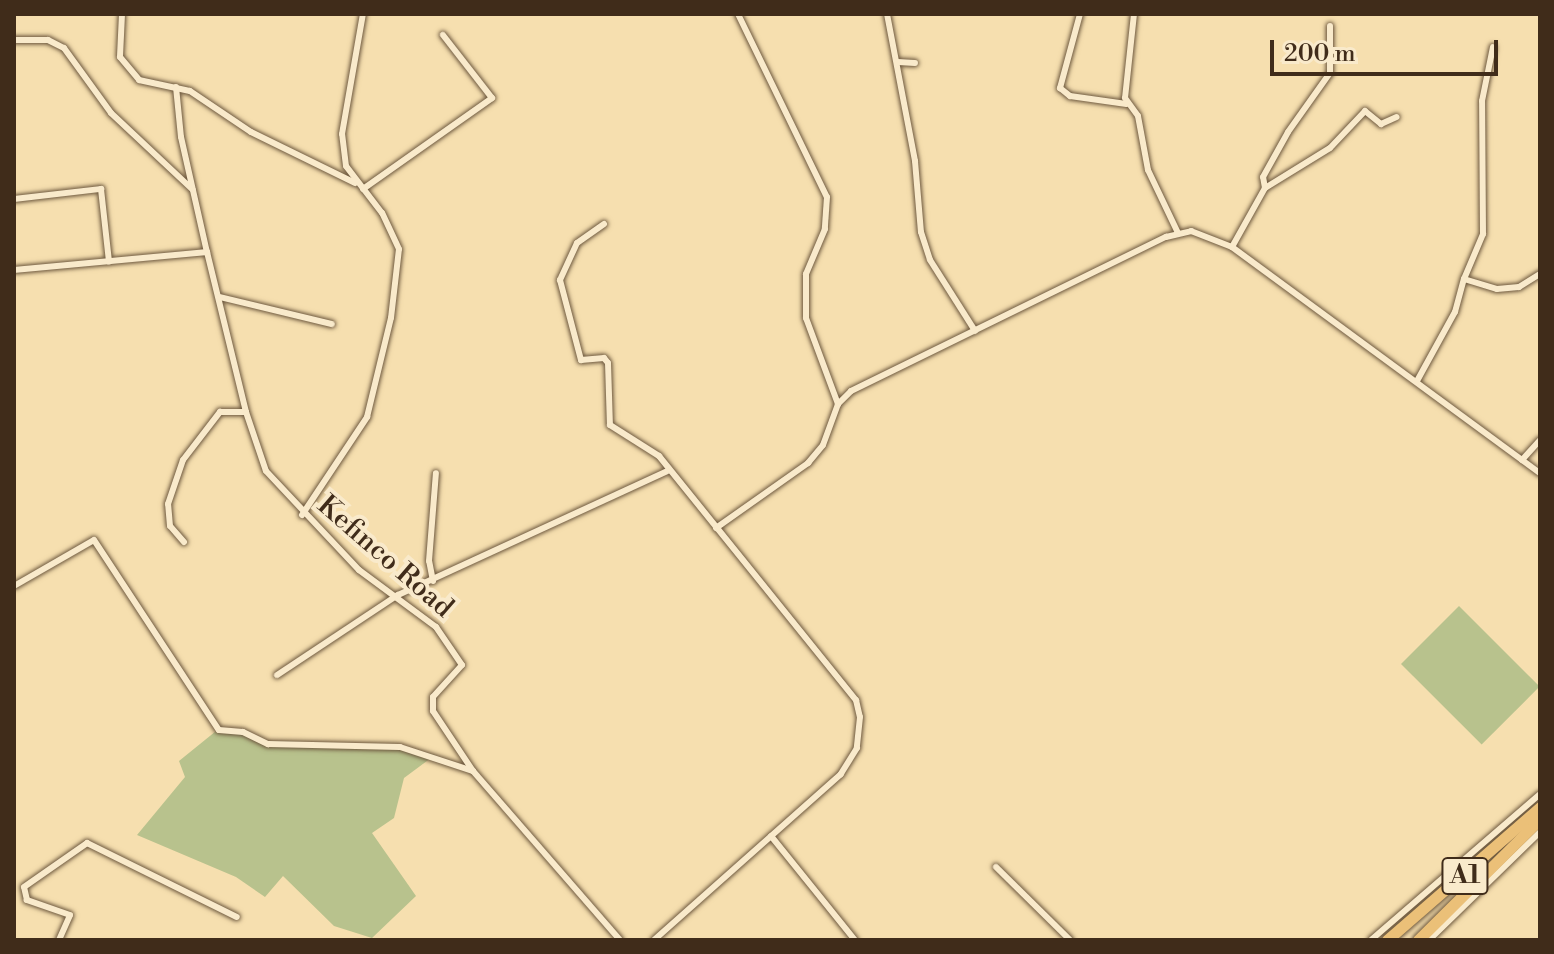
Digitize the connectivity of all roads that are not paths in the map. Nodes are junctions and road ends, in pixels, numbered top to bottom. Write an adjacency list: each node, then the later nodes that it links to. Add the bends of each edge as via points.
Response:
1 (122, 14): 13 (street, via 118,45 127,69 139,80)
2 (363, 14): 16 (street, via 342,114 346,166)
3 (738, 14): 33 (street, via 827,197 825,229 806,274 806,318)
4 (887, 14): 11 (street)
5 (1080, 14): 14 (street, via 1060,88 1070,96)
6 (1134, 14): 14 (street)
7 (1330, 26): 17 (street, via 1330,73 1288,132 1263,177)
8 (443, 35): 18 (street, via 492,98)
9 (14, 40): 19 (street, via 48,40 64,48 111,113)
10 (1493, 47): 28 (street, via 1482,101 1483,234)
11 (898, 62): 12 (street); 31 (street, via 921,232 930,260)
12 (915, 63)
13 (176, 87): 16 (street, via 251,132); 19 (street, Kefinco Road)
14 (1126, 104): 22 (street, via 1138,116 1145,162)
15 (1397, 117): 17 (street, via 1381,124 1365,111 1330,148)
16 (355, 183): 18 (street)
17 (1265, 188): 23 (street)
18 (363, 189): 40 (street, via 393,230 399,249 391,318 367,417)
19 (193, 190): 24 (street, Kefinco Road)
20 (14, 199): 25 (street, via 101,189)
21 (604, 224): 37 (street, via 577,243 561,270 567,312 581,360 604,358 608,363 610,425 659,456)
22 (1178, 233): 23 (street, via 1205,233); 31 (street)
23 (1232, 247): 32 (street)
24 (207, 252): 25 (street); 29 (street, Kefinco Road)
25 (109, 262): 26 (street)
26 (14, 270)
27 (1540, 274): 28 (street, via 1519,287 1497,289)
28 (1464, 279): 32 (street, via 1455,312)
29 (220, 297): 30 (street); 34 (street, Kefinco Road)
30 (332, 324)
31 (975, 331): 33 (street, via 851,391)
32 (1417, 381): 36 (street)
33 (838, 404): 41 (street, via 823,445 808,463)
34 (246, 412): 40 (street, Kefinco Road, via 266,471); 42 (street, via 220,412 183,460 168,504 170,526)
35 (1540, 440): 36 (street)
36 (1522, 460): 39 (street)
37 (667, 471): 41 (street); 43 (street)
38 (436, 473): 43 (street, via 429,561)
39 (1540, 473)
40 (302, 515): 45 (street, Kefinco Road, via 359,570)
41 (716, 528): 52 (street, via 856,700 860,717 852,762)
42 (184, 542)
43 (433, 581): 45 (street)
44 (14, 586): 47 (street, via 94,540 219,730 243,732 268,744 400,747)
45 (398, 595): 46 (street); 47 (street, Kefinco Road, via 436,627 461,662 431,703)
46 (277, 675)
47 (473, 771): 56 (street, Kefinco Road)
48 (1540, 794): 60 (street)
49 (1540, 807): 61 (highway, A1)
50 (1540, 819): 62 (highway, A1)
51 (1540, 832): 63 (street)
52 (771, 836): 57 (street); 58 (street)
53 (996, 867): 59 (street)
54 (237, 917): 55 (street, via 87,843 24,887 27,900 70,915)
55 (59, 940)
56 (620, 940)
57 (654, 940)
58 (855, 940)
59 (1070, 940)
60 (1371, 940)
61 (1387, 940)
62 (1418, 940)
63 (1429, 940)

